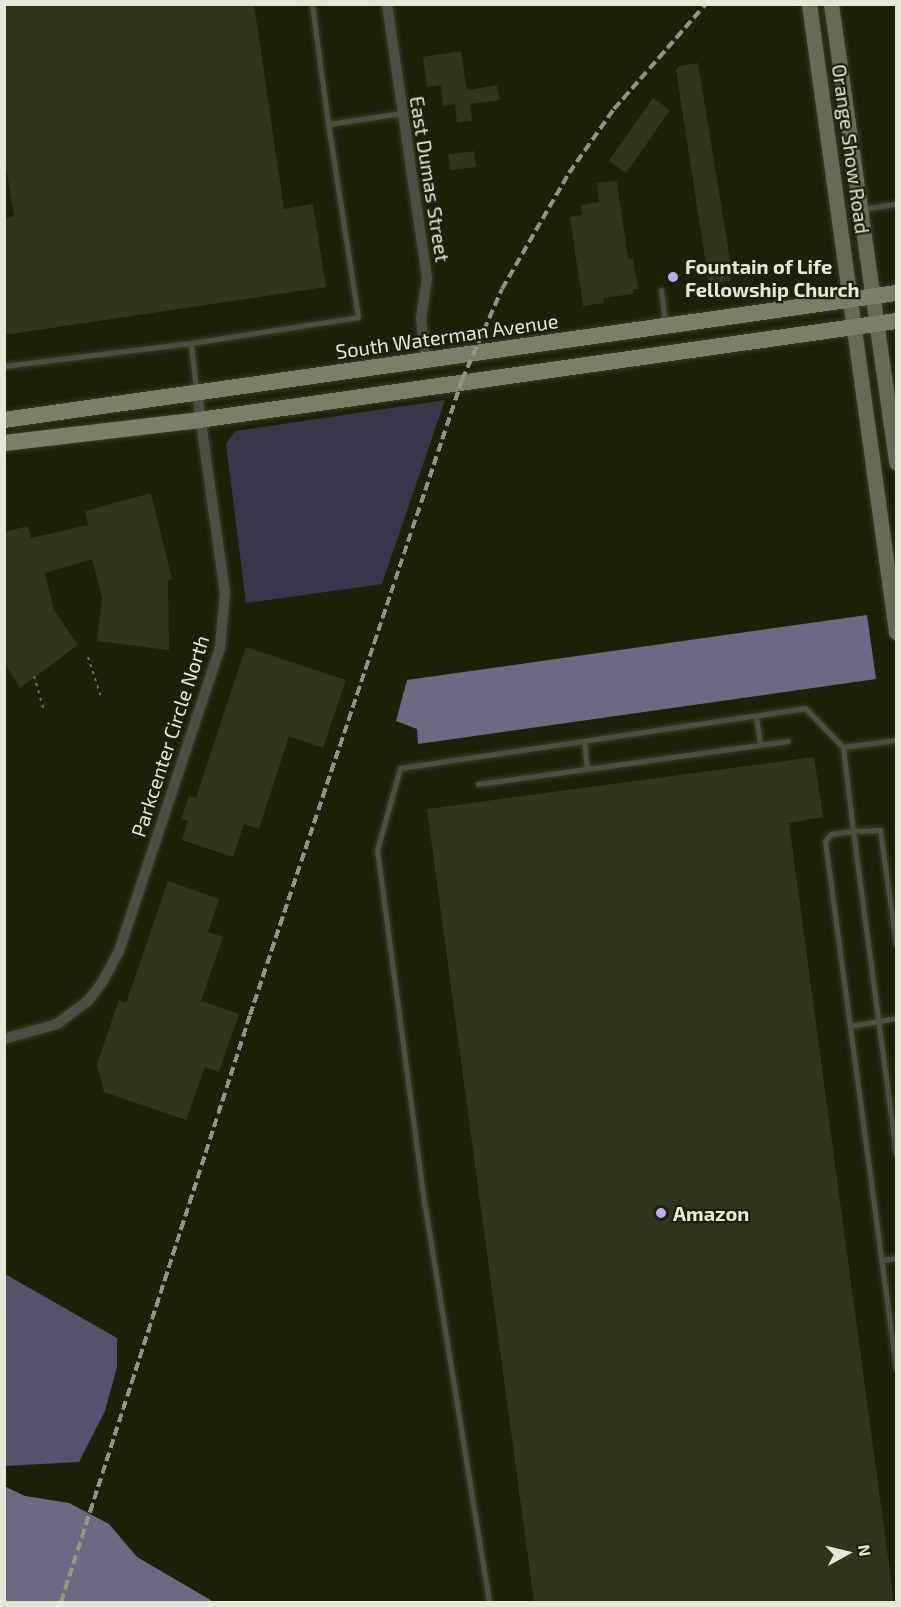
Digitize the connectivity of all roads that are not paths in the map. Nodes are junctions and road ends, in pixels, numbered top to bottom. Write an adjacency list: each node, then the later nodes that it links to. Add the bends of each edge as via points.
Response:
1 (312, 4): 6 (lane)
2 (387, 4): 5 (street, East Dumas Street)
3 (809, 4): 12 (main road, Orange Show Road)
4 (831, 4): 8 (main road, Orange Show Road)
5 (402, 113): 6 (lane); 18 (street, East Dumas Street, via 427,278 421,319)
6 (328, 124): 17 (lane, via 358,318)
7 (897, 204): 8 (lane)
8 (860, 209): 11 (main road, Orange Show Road)
9 (661, 290): 15 (lane)
10 (897, 293): 11 (main road, South Waterman Avenue)
11 (873, 296): 12 (main road, South Waterman Avenue); 14 (main road, Orange Show Road)
12 (852, 299): 15 (main road, South Waterman Avenue); 16 (main road, Orange Show Road)
13 (897, 321): 14 (main road)
14 (878, 323): 16 (main road); 24 (main road, Orange Show Road)
15 (665, 326): 18 (main road, South Waterman Avenue)
16 (855, 326): 22 (main road); 25 (main road, Orange Show Road)
17 (191, 343): 19 (lane); 20 (lane)
18 (426, 359): 20 (main road, South Waterman Avenue)
19 (4, 366)
20 (197, 394): 21 (main road, South Waterman Avenue); 22 (street, Parkcenter Circle North)
21 (4, 420)
22 (198, 420): 23 (main road); 39 (street, Parkcenter Circle North, via 225,593 220,648 119,951 88,1002 57,1024)
23 (4, 443)
24 (897, 462)
25 (897, 632)
26 (756, 716): 28 (lane); 30 (lane); 31 (lane, via 804,708)
27 (897, 740): 31 (lane)
28 (584, 741): 32 (lane); 44 (lane, via 399,768 377,850 424,1202)
29 (788, 741): 30 (lane)
30 (760, 745): 32 (lane)
31 (843, 747): 34 (lane)
32 (587, 768): 33 (lane)
33 (478, 784)
34 (853, 831): 35 (lane, via 880,830); 37 (lane); 38 (lane, via 831,834 825,841)
35 (897, 944)
36 (897, 1018): 37 (lane)
37 (880, 1021): 38 (lane); 40 (lane)
38 (850, 1026): 42 (lane)
39 (4, 1039)
40 (897, 1155)
41 (897, 1258): 42 (lane)
42 (882, 1260): 43 (lane)
43 (897, 1368)
44 (489, 1602)

